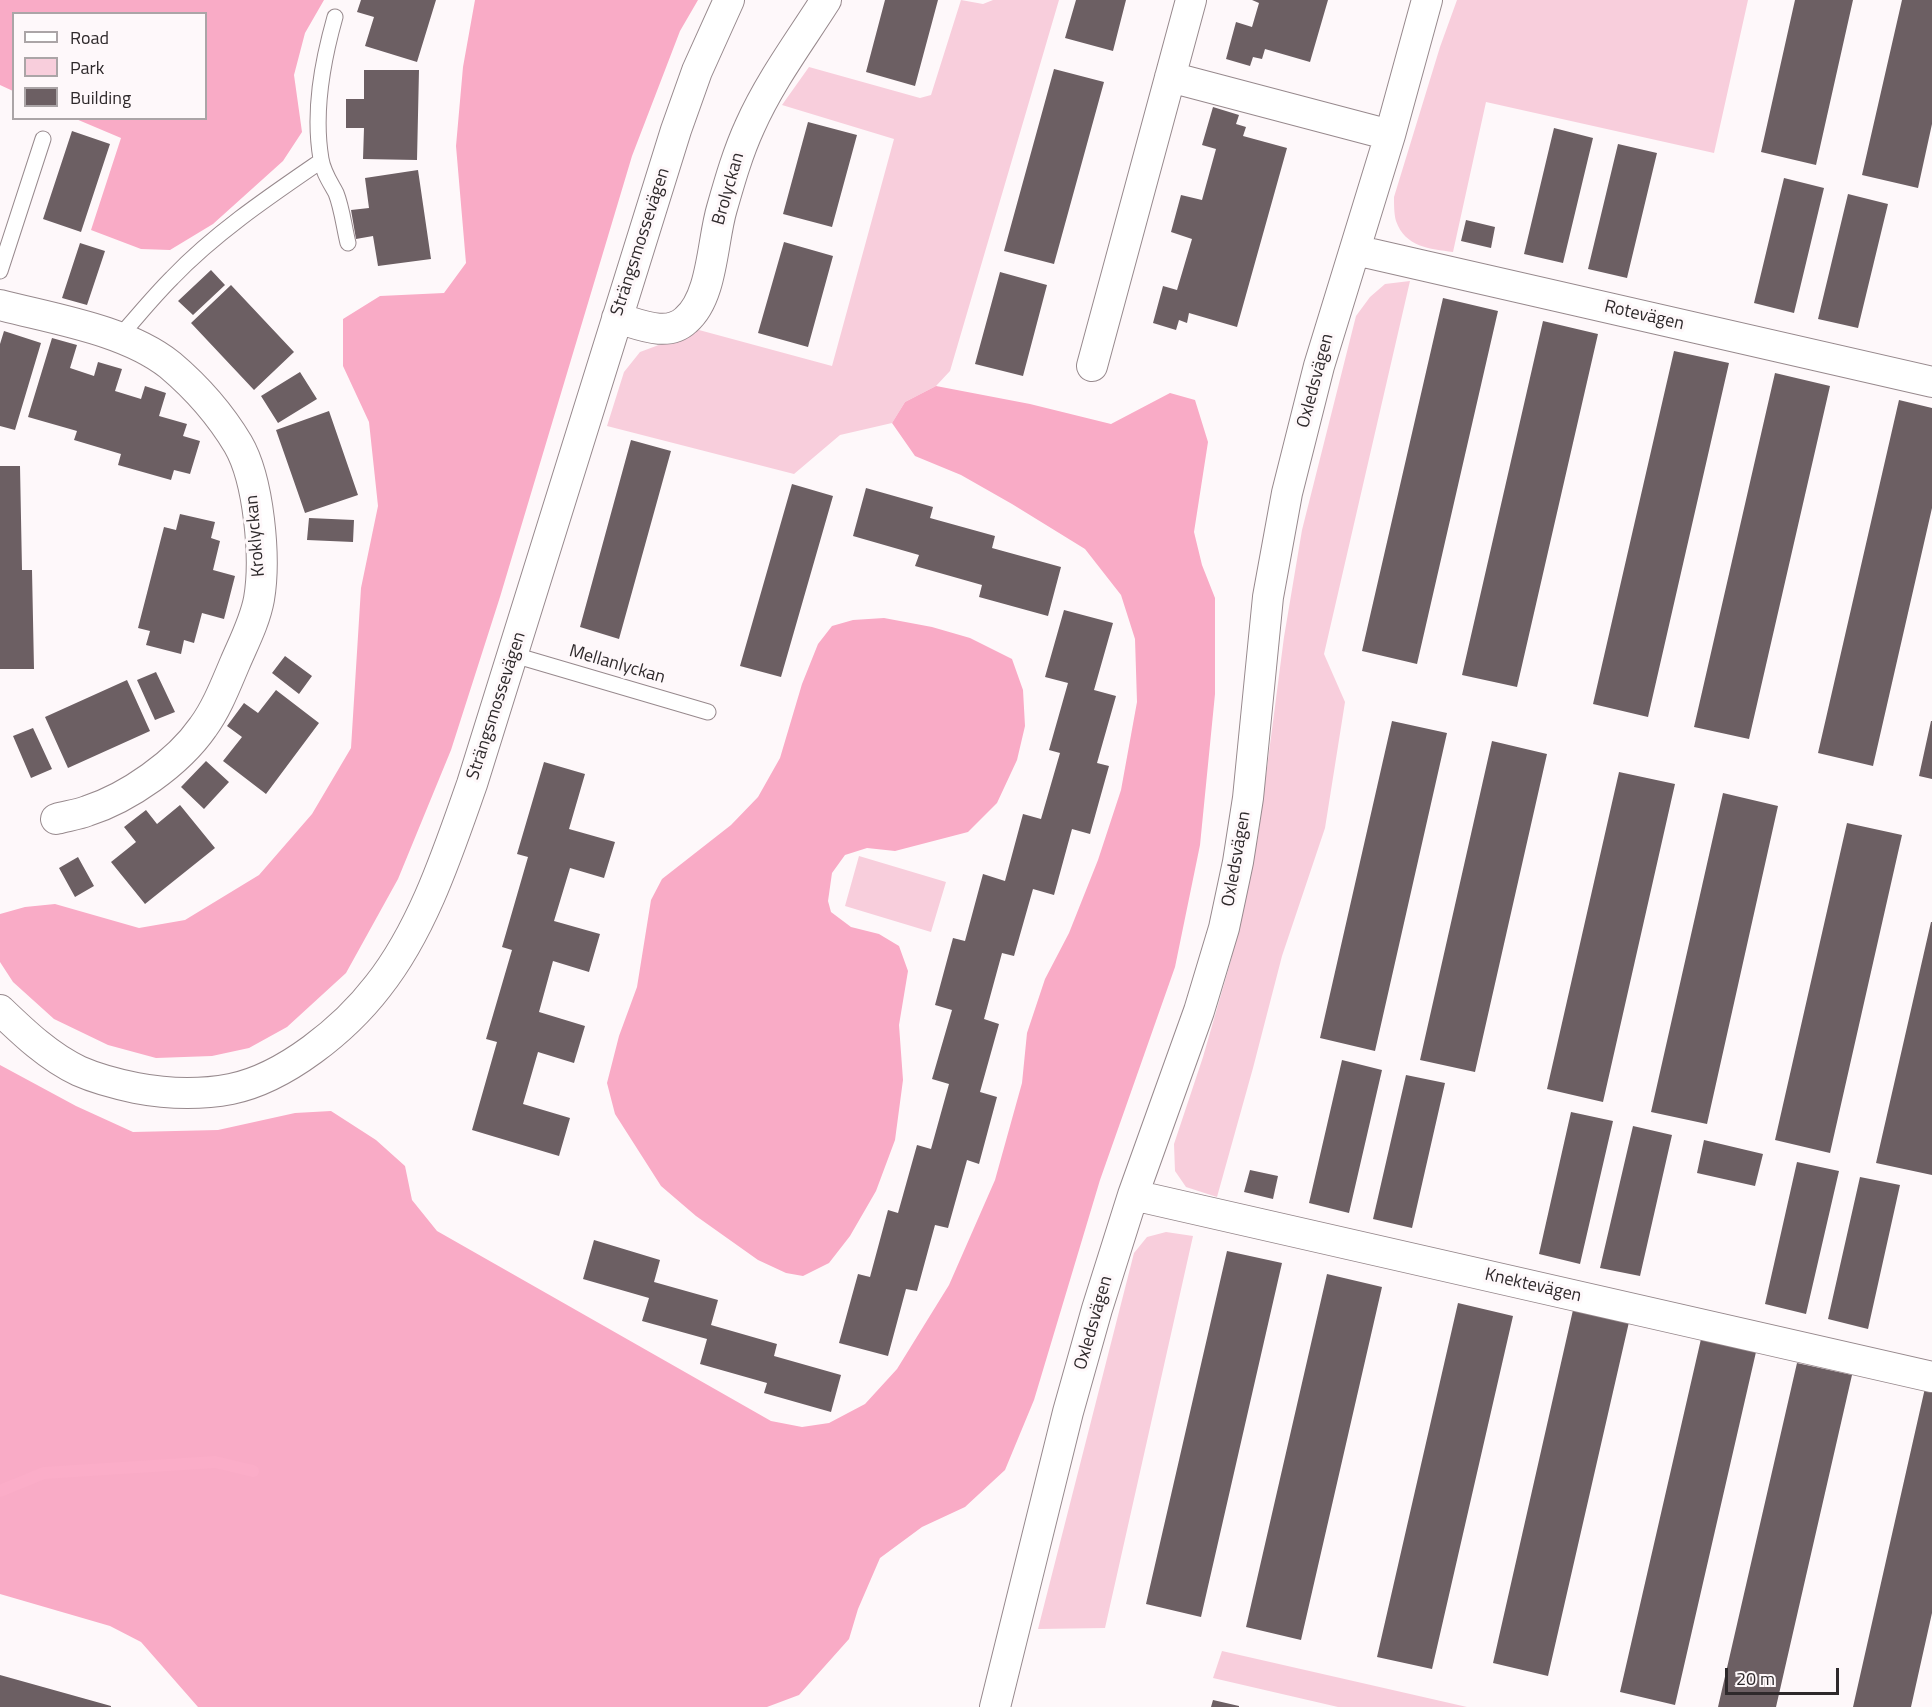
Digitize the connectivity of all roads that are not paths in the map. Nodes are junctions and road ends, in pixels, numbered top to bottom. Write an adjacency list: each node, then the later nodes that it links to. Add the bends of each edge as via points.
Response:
1 (729, 0): 14 (street, Strängsmossevägen, via 697,71)
2 (826, 0): 14 (street, Brolyckan, via 762,102 737,156 720,213 707,280 695,310 676,328 661,330)
3 (1191, 0): 6 (street)
4 (1427, 0): 7 (street, Oxledsvägen)
5 (335, 17): 9 (lane, via 320,85)
6 (1170, 77): 7 (street); 16 (street)
7 (1390, 135): 11 (street, Oxledsvägen)
8 (43, 139): 12 (lane)
9 (321, 160): 10 (lane, via 336,194); 15 (lane, via 208,245 172,277)
10 (348, 243)
11 (1355, 250): 17 (street, Rotevägen); 22 (street, Oxledsvägen, via 1319,366 1287,493 1268,597 1248,798 1224,928 1199,1011)
12 (0, 271)
13 (0, 305): 15 (street, Kroklyckan)
14 (617, 318): 18 (street, Strängsmossevägen)
15 (119, 337): 20 (street, Kroklyckan, via 169,364 198,391 239,445 258,514 262,564 259,600 222,694 203,728 182,751 154,776 119,798)
16 (1092, 366)
17 (1932, 382)
18 (514, 655): 19 (lane, Mellanlyckan); 21 (street, Strängsmossevägen, via 450,846 405,945 380,985 356,1013 298,1059 233,1088 194,1094 152,1091 79,1071 52,1055)
19 (708, 712)
20 (56, 819)
21 (0, 1010)
22 (1133, 1195): 23 (street, Knektevägen); 24 (street, Oxledsvägen, via 1068,1412)
23 (1932, 1377)
24 (995, 1707)

